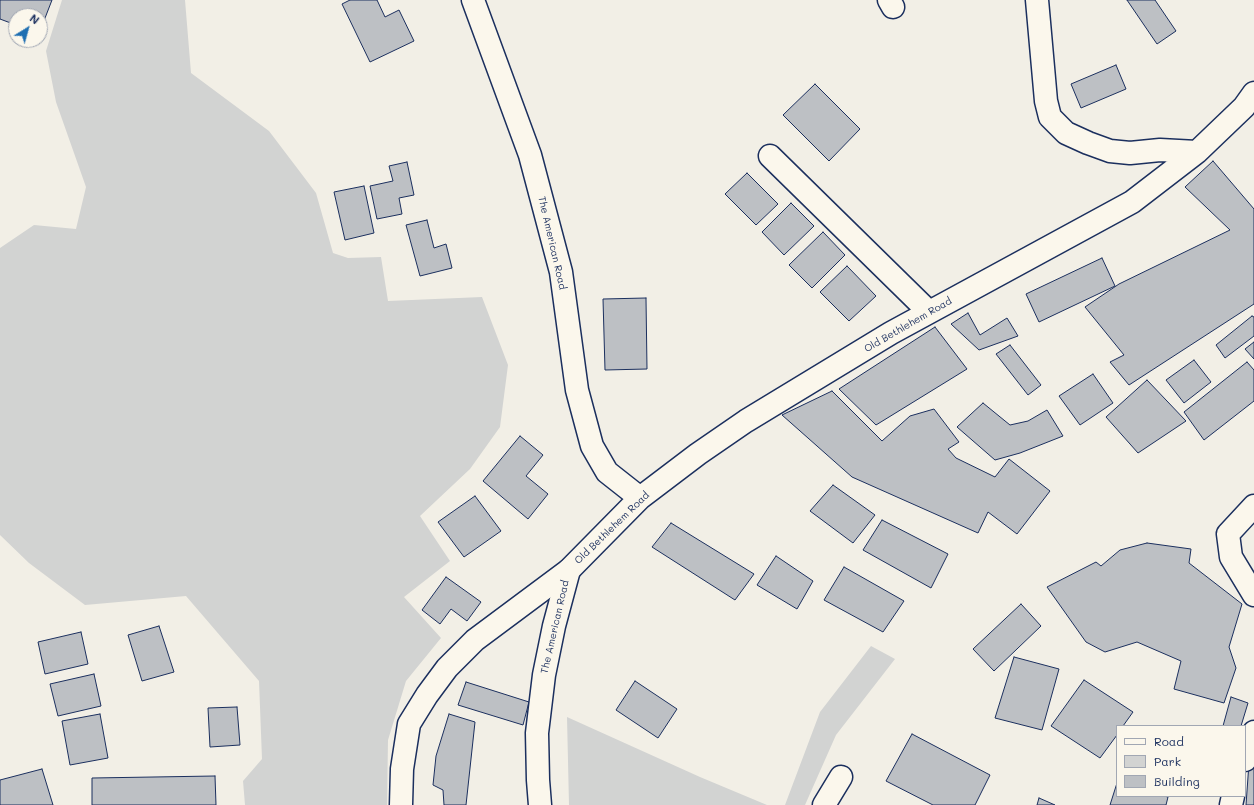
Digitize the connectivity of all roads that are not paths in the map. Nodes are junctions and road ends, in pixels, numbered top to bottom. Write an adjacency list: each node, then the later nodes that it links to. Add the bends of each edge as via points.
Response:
1 (473, 0): 7 (street, The American Road, via 530,155 559,265 577,390 592,446 607,472)
2 (1036, 0): 4 (street, via 1046,101 1050,117 1066,133 1110,151)
3 (1254, 93): 4 (street, Old Bethlehem Road, via 1244,107)
4 (1197, 152): 6 (street, Old Bethlehem Road, via 1132,202)
5 (770, 156): 6 (street)
6 (929, 312): 7 (street, Old Bethlehem Road, via 746,421)
7 (640, 498): 9 (street, Old Bethlehem Road)
8 (1254, 506): 10 (street, via 1228,534 1231,556)
9 (570, 570): 14 (street, Old Bethlehem Road, via 475,640 447,668 426,695 409,724 402,769); 15 (street, The American Road, via 554,626 544,675 537,733)
10 (1254, 595)
11 (1254, 732): 12 (street)
12 (1246, 757)
13 (841, 776): 16 (street)
14 (401, 805)
15 (540, 805)
16 (824, 805)

